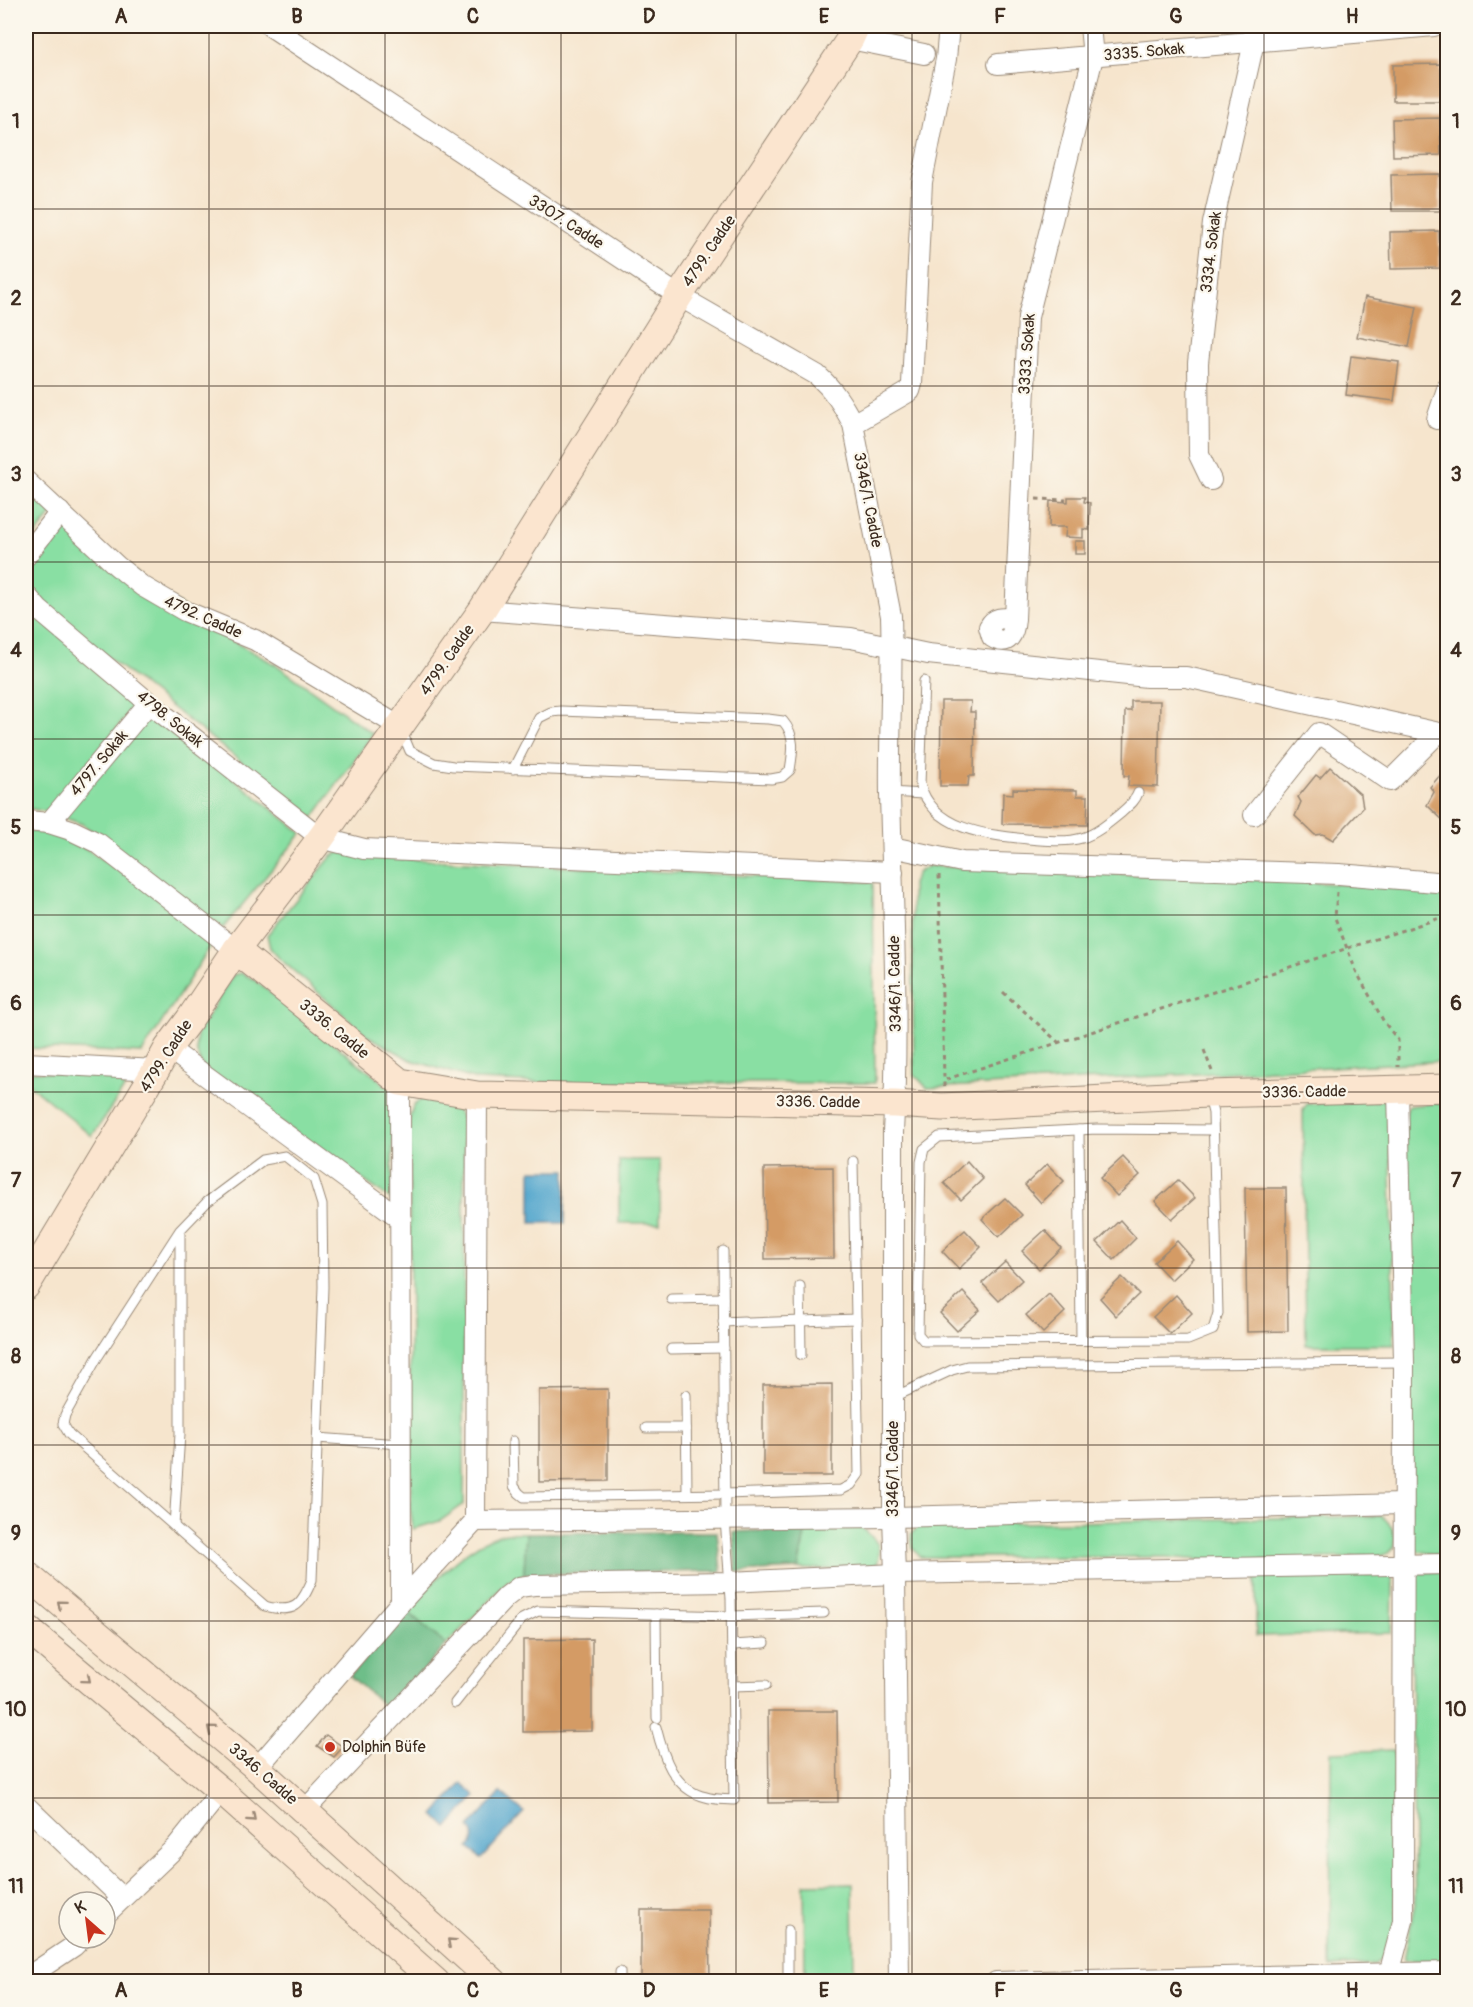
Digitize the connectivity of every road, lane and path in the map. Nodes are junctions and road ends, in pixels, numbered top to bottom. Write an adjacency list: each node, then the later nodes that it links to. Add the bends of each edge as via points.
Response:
1 (270, 26): 10 (street, 3307. Cadde)
2 (949, 26): 13 (street, via 922,182 912,384 910,391)
3 (1090, 26): 8 (street, 3333. Sokak)
4 (1434, 26): 6 (street, 3335. Sokak)
5 (853, 32): 7 (street); 10 (street, 4799. Cadde)
6 (1253, 34): 8 (street, 3335. Sokak); 14 (street, 3334. Sokak, via 1213,223 1198,363 1199,455)
7 (924, 54)
8 (1093, 57): 9 (street, 3335. Sokak); 16 (street, 3333. Sokak, via 1028,317)
9 (998, 64)
10 (679, 296): 13 (street, 3307. Cadde, via 817,375 830,386); 21 (street, 4799. Cadde)
11 (1448, 386): 12 (street)
12 (1437, 419)
13 (853, 424): 23 (street, 3346/1. Cadde, via 891,616)
14 (1211, 480)
15 (26, 481): 18 (street, 4792. Cadde)
16 (1020, 499): 17 (path); 22 (street, 3333. Sokak)
17 (1066, 500)
18 (60, 512): 19 (street); 26 (street, 4792. Cadde, via 142,586 186,611 255,640)
19 (26, 556)
20 (26, 595): 25 (street, 4798. Sokak)
21 (482, 610): 23 (street, via 851,638); 26 (street, 4799. Cadde)
22 (1015, 619)
23 (892, 646): 27 (street, via 928,654 1147,677 1186,677); 29 (street, 3346/1. Cadde)
24 (924, 681): 31 (lane, via 920,784)
25 (149, 703): 34 (street, 4797. Sokak); 35 (street, 4798. Sokak)
26 (400, 727): 28 (lane, via 410,752 434,763); 35 (street, 4799. Cadde)
27 (1443, 734): 32 (street, via 1390,781 1319,733)
28 (513, 769): 28 (lane, via 771,779 790,770 794,743 790,728 783,721 561,711 539,718)
29 (890, 792): 31 (lane); 36 (street, 3346/1. Cadde)
30 (1138, 793): 31 (lane, via 1136,800 1083,838 1050,841 988,836 973,831 934,810)
31 (923, 794)
32 (1254, 815)
33 (26, 821): 34 (street)
34 (49, 823): 43 (street, via 98,843)
35 (321, 838): 38 (street, via 364,849); 43 (street, 4799. Cadde)
36 (892, 847): 37 (street); 38 (street, 3346/1. Cadde)
37 (938, 859): 39 (street); 48 (path)
38 (893, 872): 54 (street, 3346/1. Cadde)
39 (1339, 874): 40 (street); 42 (path, via 1335,918)
40 (1448, 883)
41 (1448, 914): 42 (path)
42 (1346, 949): 45 (path); 51 (path, via 1398,1040)
43 (236, 950): 46 (street, 4799. Cadde); 49 (street, 3336. Cadde)
44 (1003, 992): 45 (path)
45 (1058, 1042): 48 (path)
46 (162, 1059): 47 (street); 59 (street); 62 (street, 4799. Cadde)
47 (26, 1063)
48 (944, 1080): 55 (path)
49 (400, 1082): 53 (street, 3336. Cadde); 59 (street)
50 (1448, 1088): 51 (street, 3336. Cadde)
51 (1398, 1090): 52 (street, 3336. Cadde); 73 (street)
52 (1208, 1094): 55 (street, 3336. Cadde); 57 (lane)
53 (477, 1095): 54 (street, 3336. Cadde); 86 (street)
54 (895, 1104): 55 (street, 3336. Cadde); 75 (street, 3346/1. Cadde)
55 (942, 1107)
56 (1079, 1130): 57 (lane); 69 (lane); 69 (lane, via 939,1137 924,1149 917,1321 918,1334 924,1341)
57 (1213, 1130): 69 (lane, via 1218,1313 1213,1330 1188,1340)
58 (853, 1161): 66 (lane)
59 (401, 1219): 80 (street)
60 (180, 1230): 78 (lane, via 207,1202 263,1160 285,1156 314,1179 322,1205 323,1287); 87 (lane, via 180,1434); 87 (lane, via 97,1359 63,1424 69,1434)
61 (723, 1251): 64 (lane)
62 (26, 1286)
63 (800, 1286): 67 (lane)
64 (723, 1298): 65 (lane); 68 (lane)
65 (671, 1299)
66 (856, 1319): 67 (lane); 82 (lane, via 856,1480 841,1490)
67 (800, 1321): 68 (lane); 72 (lane)
68 (723, 1322): 70 (lane)
69 (1081, 1340)
70 (723, 1348): 71 (lane); 82 (lane)
71 (671, 1349)
72 (801, 1355)
73 (1404, 1362): 75 (lane, via 967,1365); 83 (street)
74 (686, 1395): 77 (lane)
75 (892, 1398): 84 (street, 3346/1. Cadde)
76 (646, 1428): 77 (lane)
77 (686, 1428): 81 (lane)
78 (317, 1438): 80 (lane); 87 (lane, via 312,1580 304,1599 292,1609 281,1611 265,1606)
79 (513, 1441): 81 (lane, via 514,1486 524,1497)
80 (400, 1444): 93 (street)
81 (687, 1494): 82 (lane)
82 (725, 1494): 85 (lane)
83 (1403, 1504): 84 (street); 89 (street)
84 (892, 1517): 85 (street); 91 (street, 3346/1. Cadde)
85 (725, 1519): 86 (street); 92 (lane)
86 (476, 1521): 93 (street)
87 (174, 1526)
88 (1448, 1564): 89 (street)
89 (1403, 1565): 91 (street); 113 (street, via 1403,1922)
90 (26, 1574): 103 (street, 3346. Cadde, one-way to 90)
91 (895, 1574): 92 (street); 117 (street, 3346/1. Cadde)
92 (729, 1582): 96 (lane); 106 (street, via 519,1587)
93 (401, 1602): 103 (street)
94 (824, 1613): 96 (lane)
95 (656, 1614): 96 (lane); 101 (lane, via 657,1722 662,1754 680,1782 705,1797 734,1800); 102 (lane, via 532,1612 518,1623)
96 (731, 1616): 99 (lane)
97 (26, 1628): 104 (street, one-way to 104)
98 (765, 1643): 99 (lane)
99 (732, 1645): 101 (lane)
100 (766, 1685): 101 (lane)
101 (732, 1686)
102 (455, 1703)
103 (257, 1768): 106 (street, 3346. Cadde)
104 (221, 1791): 107 (street, via 176,1847); 114 (street, one-way to 114)
105 (26, 1806): 107 (street)
106 (305, 1810): 115 (street, 3346. Cadde, one-way to 106)
107 (122, 1898): 108 (street)
108 (117, 1903)
109 (788, 1930): 116 (lane)
110 (68, 1950): 112 (street)
111 (1448, 1972): 113 (street)
112 (26, 1978)
113 (1389, 1978): 118 (street)
114 (436, 1982)
115 (494, 1982)
116 (788, 1982)
117 (899, 1982)
118 (996, 1982)

